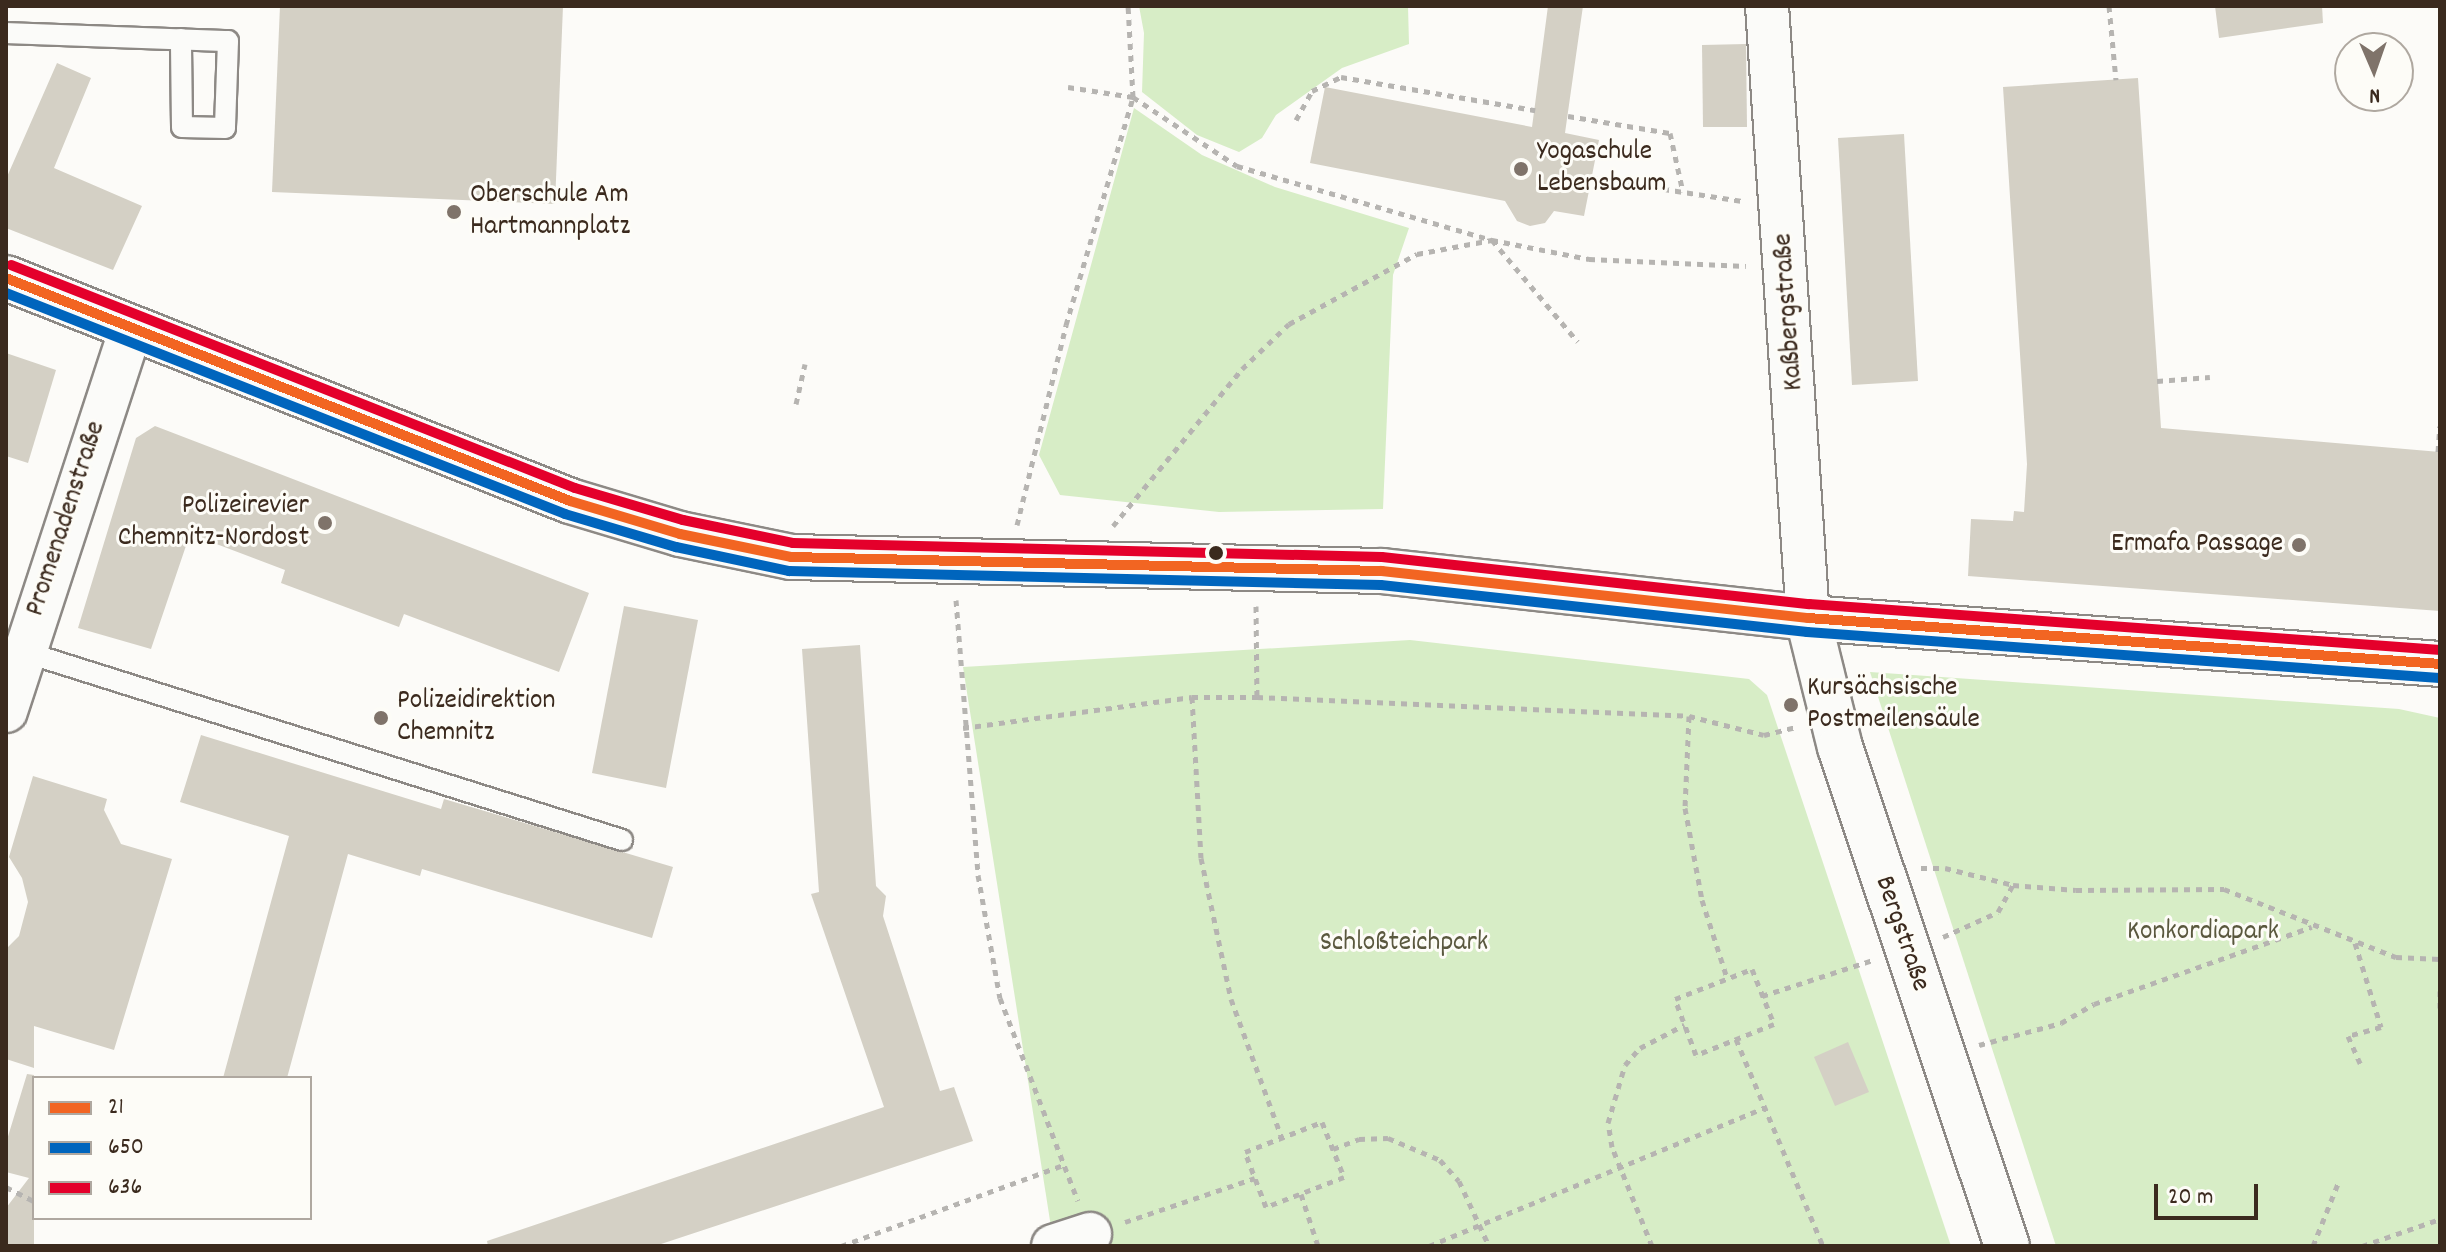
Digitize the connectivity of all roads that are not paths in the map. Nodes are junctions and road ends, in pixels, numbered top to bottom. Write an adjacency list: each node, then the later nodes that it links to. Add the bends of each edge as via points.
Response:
1 (1767, 6): 6 (street, Kaßbergstraße)
2 (6, 33): 3 (lane)
3 (181, 39): 3 (lane, via 228,41 225,128 182,127)
4 (6, 278): 5 (main road)
5 (131, 328): 6 (main road, via 510,479 641,524 791,557 1382,571); 7 (street, Promenadenstraße)
6 (1808, 618): 8 (main road); 11 (main road, Bergstraße, via 1831,717)
7 (25, 652): 9 (street, Promenadenstraße); 10 (lane)
8 (2440, 664)
9 (6, 711)
10 (622, 840)
11 (2007, 1246)

